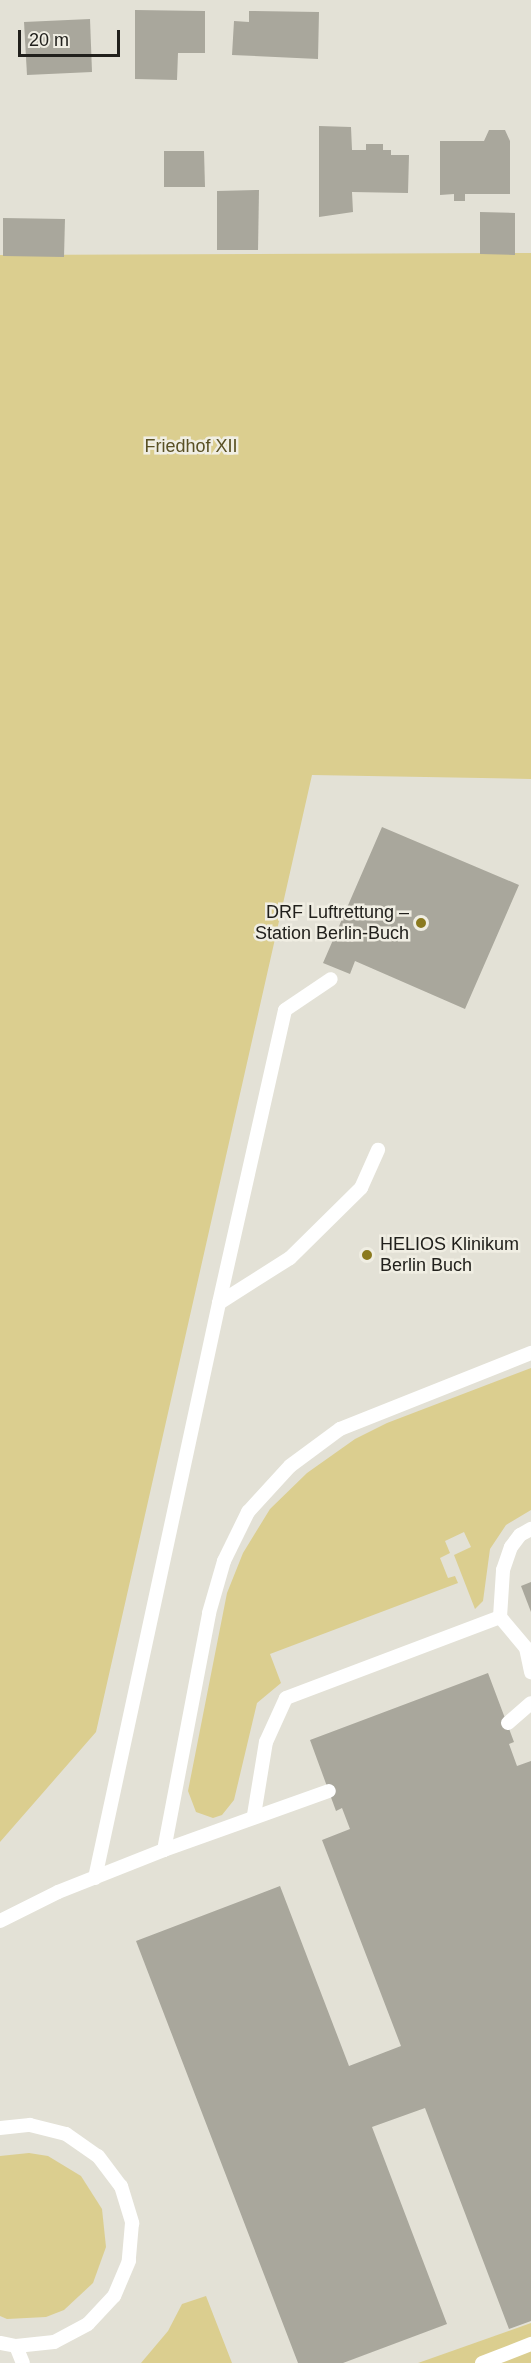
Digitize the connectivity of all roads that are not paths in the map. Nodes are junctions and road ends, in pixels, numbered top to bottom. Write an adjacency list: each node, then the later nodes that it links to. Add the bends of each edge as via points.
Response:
1 (331, 979): 3 (lane, via 285,1010)
2 (378, 1150): 3 (lane, via 361,1188 290,1258)
3 (219, 1303): 13 (lane)
4 (531, 1353): 12 (lane, via 340,1429 290,1466 248,1512 224,1561 209,1613)
5 (531, 1529): 6 (lane, via 519,1535 511,1547 503,1570)
6 (500, 1617): 7 (lane, via 526,1648); 11 (lane, via 286,1698 266,1742)
7 (531, 1672)
8 (531, 1703): 9 (lane)
9 (508, 1723)
10 (329, 1791): 11 (lane)
11 (254, 1815): 12 (lane)
12 (164, 1850): 13 (lane)
13 (95, 1878): 14 (lane)
14 (0, 1921)
15 (0, 2128): 18 (lane, via 30,2125 66,2134 98,2156 121,2186 132,2223 129,2261 114,2296 88,2324 54,2342)
16 (0, 2343): 18 (lane)
17 (531, 2344): 20 (lane)
18 (16, 2346): 19 (lane)
19 (23, 2363)
20 (482, 2363)

